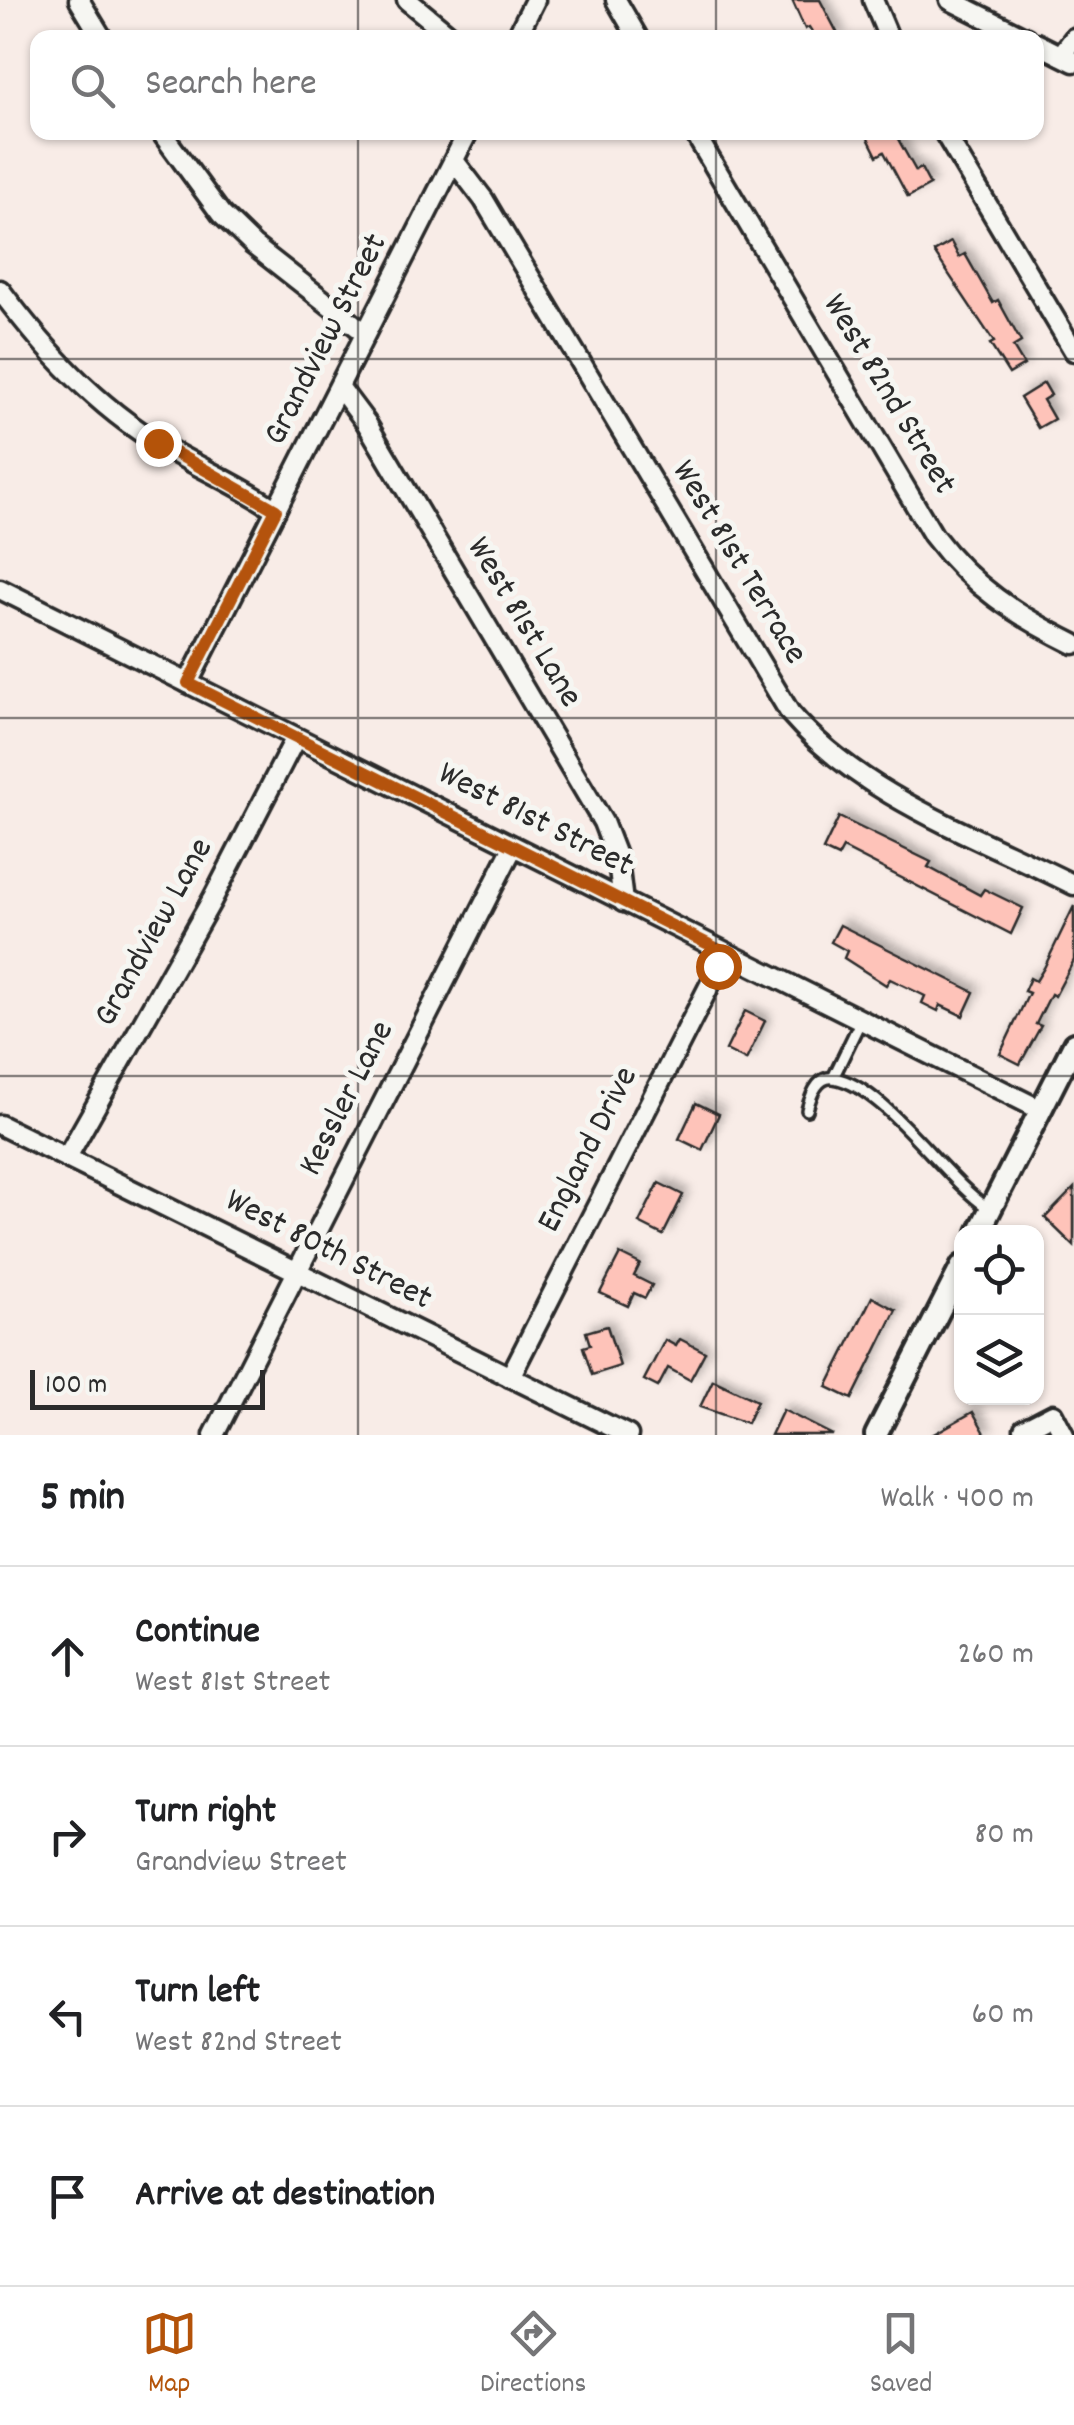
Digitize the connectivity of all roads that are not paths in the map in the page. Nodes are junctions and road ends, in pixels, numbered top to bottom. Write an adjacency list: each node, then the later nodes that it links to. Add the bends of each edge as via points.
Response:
1 (79, 0): 7 (street)
2 (407, 0): 8 (street)
3 (535, 0): 9 (street)
4 (616, 0): 10 (street)
5 (873, 0): 11 (street)
6 (950, 0): 12 (street)
7 (97, 30)
8 (443, 30)
9 (520, 30)
10 (633, 30)
11 (886, 30)
12 (1010, 30)
13 (1074, 38): 15 (street)
14 (1044, 47): 15 (street)
15 (1067, 58)
16 (167, 140): 22 (street, via 220,214)
17 (465, 140): 20 (street, Grandview Street)
18 (699, 140): 27 (street, West 82nd Street, via 933,535 980,589)
19 (949, 140): 23 (street)
20 (455, 162): 22 (street, Grandview Street); 31 (street, West 81st Terrace, via 802,727 865,780)
21 (0, 290): 25 (street, via 38,340 117,415)
22 (365, 333): 24 (street, Grandview Street)
23 (1074, 351)
24 (340, 388): 25 (street, Grandview Street); 32 (street, West 81st Lane, via 603,822 618,861)
25 (276, 510): 28 (street, Grandview Street)
26 (0, 589): 28 (street, West 81st Street)
27 (1074, 644)
28 (188, 683): 29 (street, West 81st Street)
29 (296, 739): 30 (street, West 81st Street); 40 (street, Grandview Lane)
30 (513, 847): 32 (street, West 81st Street); 43 (street, Kessler Lane)
31 (1074, 884)
32 (623, 902): 33 (street, West 81st Street)
33 (726, 953): 34 (street, West 81st Street); 45 (street, England Drive)
34 (862, 1020): 36 (lane); 38 (street, West 81st Street)
35 (1074, 1044): 38 (street)
36 (833, 1078): 37 (lane, via 818,1085); 41 (lane, via 889,1111 962,1190)
37 (806, 1110)
38 (1041, 1110): 41 (street)
39 (0, 1125): 40 (street, West 80th Street)
40 (67, 1157): 43 (street, West 80th Street)
41 (990, 1209): 42 (street)
42 (982, 1225)
43 (296, 1273): 45 (street, West 80th Street); 47 (street, Kessler Lane)
44 (954, 1282): 48 (street)
45 (510, 1377): 46 (street, West 80th Street)
46 (625, 1434)
47 (214, 1435)
48 (876, 1435)
49 (1028, 1435): 50 (street, via 1024,1429 1053,1414)
50 (1064, 1435)

